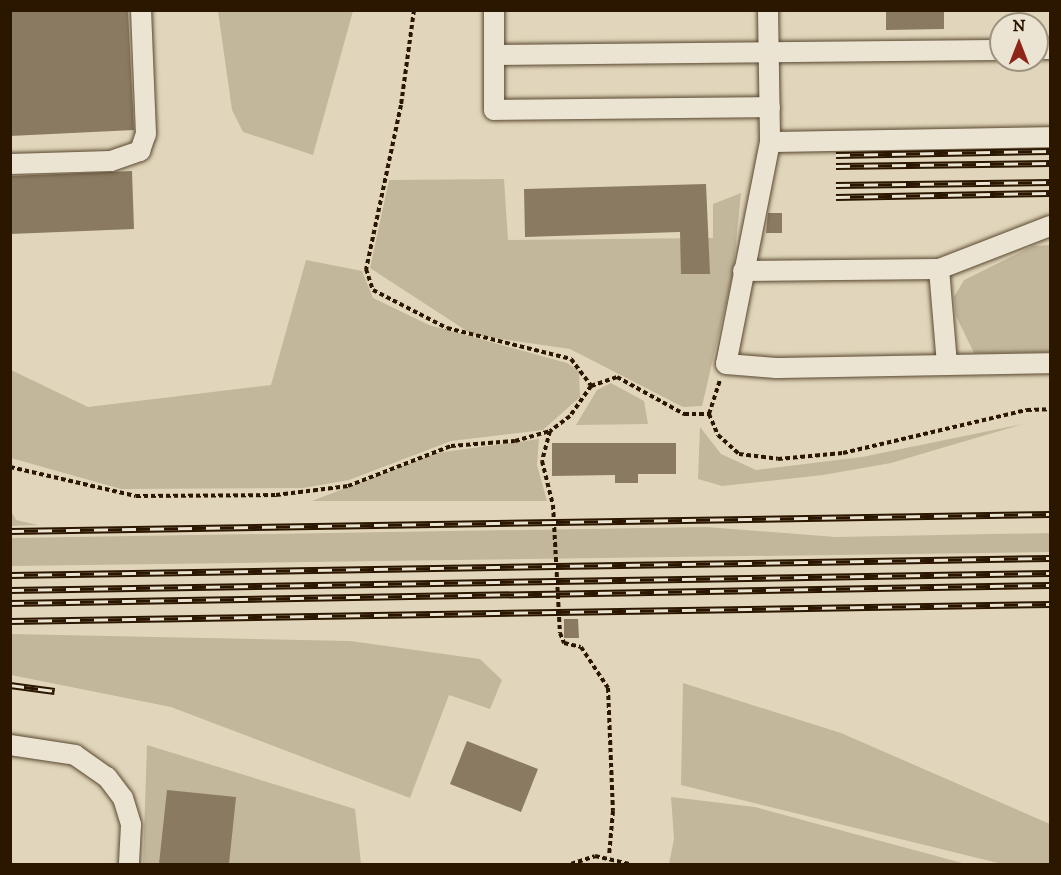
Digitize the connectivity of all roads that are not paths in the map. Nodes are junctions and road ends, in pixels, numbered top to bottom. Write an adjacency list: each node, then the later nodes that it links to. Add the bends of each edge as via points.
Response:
1 (141, 10): 10 (lane, via 146,134 140,151 111,161)
2 (494, 10): 6 (lane)
3 (768, 10): 5 (lane)
4 (989, 50): 5 (lane)
5 (770, 53): 6 (lane); 7 (lane)
6 (494, 55): 7 (lane, via 494,110)
7 (770, 107): 9 (lane)
8 (1050, 137): 9 (lane)
9 (770, 142): 13 (lane)
10 (10, 164)
11 (1050, 226): 12 (lane)
12 (939, 269): 13 (lane); 15 (lane)
13 (743, 270): 15 (lane, via 726,364)
14 (1050, 363): 15 (lane)
15 (947, 365)
16 (10, 745): 17 (lane, via 75,755 106,777 123,798 131,825)
17 (129, 864)

